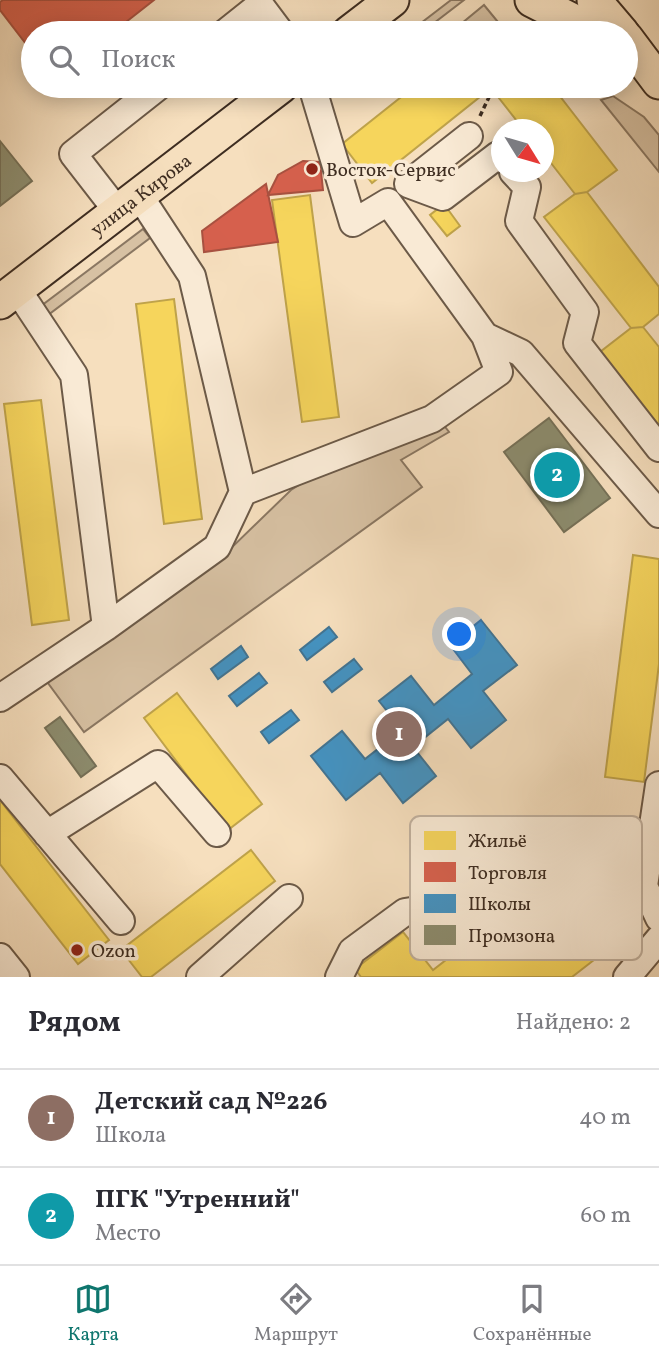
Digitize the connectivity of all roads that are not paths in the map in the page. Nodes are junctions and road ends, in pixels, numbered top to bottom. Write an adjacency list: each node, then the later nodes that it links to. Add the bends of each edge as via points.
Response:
1 (392, 0): 6 (main road)
2 (532, 0): 7 (main road)
3 (594, 0): 8 (main road)
4 (240, 21): 5 (street, via 260,5)
5 (272, 21)
6 (365, 21)
7 (573, 21)
8 (611, 21)
9 (144, 98): 17 (street, via 73,155)
10 (265, 98): 17 (main road, улица Кирова)
11 (316, 98): 16 (street, via 353,223)
12 (469, 136): 15 (street)
13 (491, 160): 15 (street, via 443,197)
14 (522, 182): 20 (street, via 527,187 519,221 585,312 577,343)
15 (408, 184): 16 (street)
16 (388, 202): 19 (street)
17 (128, 203): 18 (main road, улица Кирова); 21 (street, via 192,276)
18 (9, 296): 23 (street, via 54,342 74,375)
19 (485, 336): 21 (street, via 499,372 432,419); 22 (street, via 521,353)
20 (659, 448)
21 (243, 492): 23 (street, via 217,547)
22 (659, 514)
23 (106, 627): 24 (street)
24 (0, 698)
25 (0, 778): 27 (street)
26 (659, 785): 29 (street)
27 (47, 834): 28 (street, via 158,764); 33 (street)
28 (217, 834)
29 (644, 886): 32 (street)
30 (289, 898): 39 (street)
31 (410, 911): 40 (street, via 352,951)
32 (659, 918)
33 (121, 922)
34 (659, 939): 36 (street)
35 (0, 957): 38 (street)
36 (642, 959)
37 (641, 960): 41 (street)
38 (16, 977)
39 (200, 977)
40 (340, 977)
41 (627, 977)

